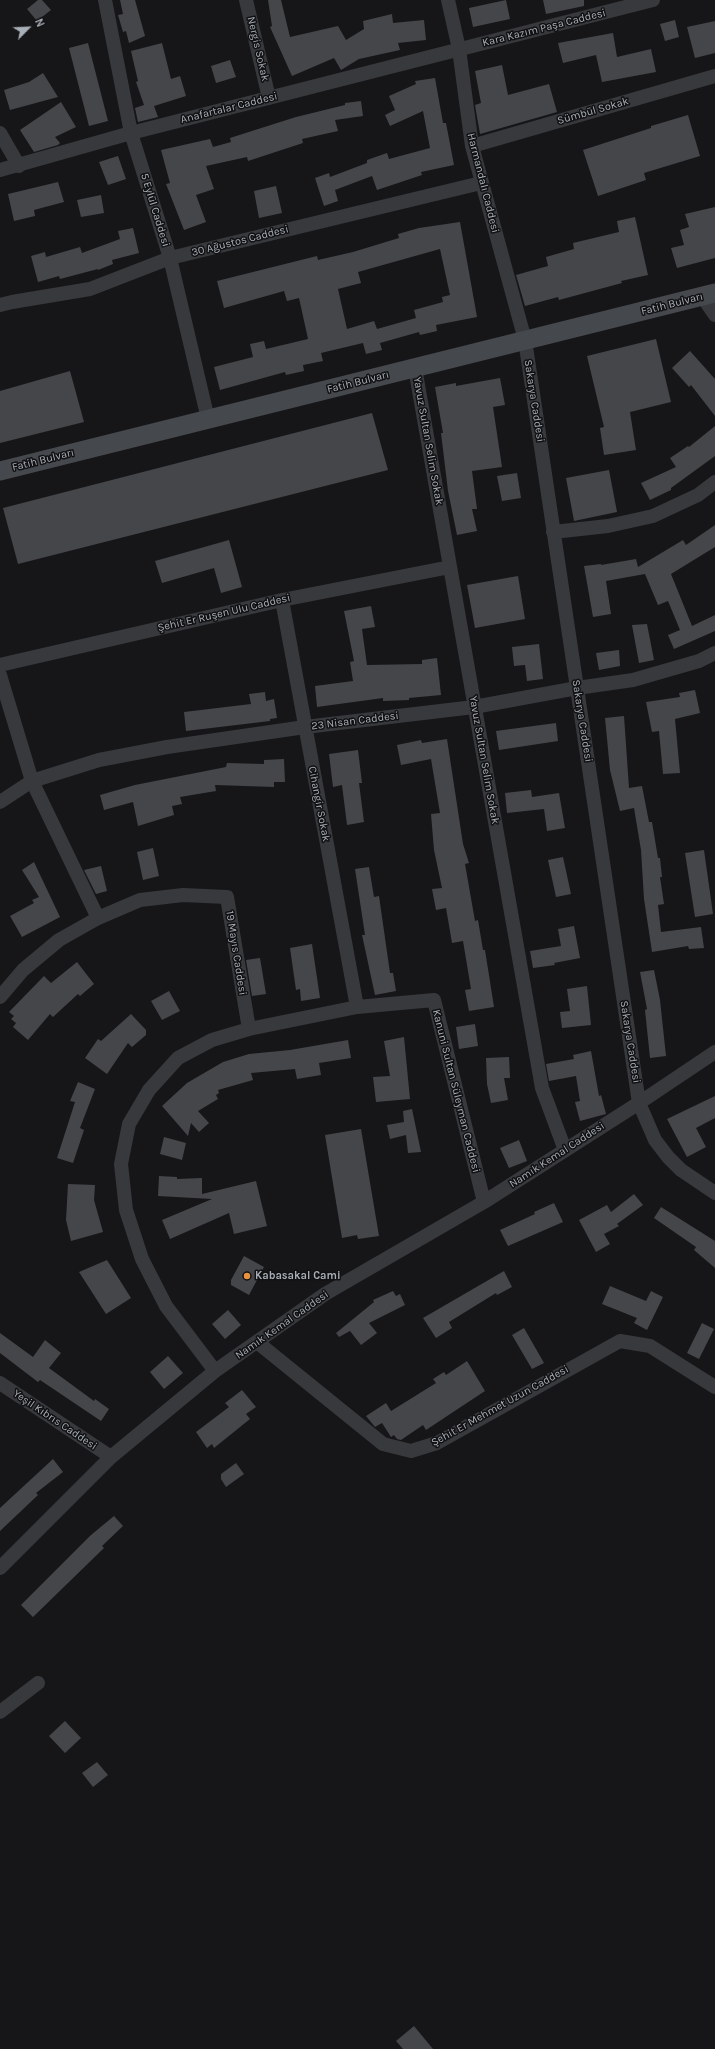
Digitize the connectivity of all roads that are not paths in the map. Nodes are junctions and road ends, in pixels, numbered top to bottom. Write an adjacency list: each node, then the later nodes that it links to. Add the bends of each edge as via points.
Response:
1 (105, 0): 10 (street, 5 Eylül Caddesi)
2 (246, 0): 8 (street, Nergis Sokak)
3 (448, 0): 6 (street, Harmandalı Caddesi)
4 (653, 0): 5 (street, Kara Kazım Paşa Caddesi)
5 (601, 6): 6 (street, Kara Kazım Paşa Caddesi)
6 (459, 50): 8 (street, Anafartalar Caddesi); 11 (street, Harmandalı Caddesi)
7 (715, 76): 11 (street, Sümbül Sokak)
8 (269, 98): 10 (street, Anafartalar Caddesi)
9 (0, 133): 12 (street)
10 (131, 133): 12 (street, Anafartalar Caddesi); 15 (street, 5 Eylül Caddesi)
11 (472, 146): 14 (street, Harmandalı Caddesi)
12 (19, 166): 13 (street, Anafartalar Caddesi)
13 (0, 170)
14 (481, 183): 15 (street, 30 Ağustos Caddesi); 19 (street, Harmandalı Caddesi)
15 (170, 258): 17 (street, 30 Ağustos Caddesi, via 90,289); 21 (street, 5 Eylül Caddesi)
16 (708, 295): 18 (street); 19 (street, Fatih Bulvarı)
17 (0, 305)
18 (715, 315)
19 (525, 340): 20 (street, Fatih Bulvarı); 24 (street, Sakarya Caddesi)
20 (415, 368): 21 (street, Fatih Bulvarı); 25 (street, Yavuz Sultan Selim Sokak)
21 (208, 419): 22 (street, Fatih Bulvarı)
22 (0, 471)
23 (715, 482): 24 (street, via 698,495 653,516 608,526)
24 (553, 532): 30 (street, Sakarya Caddesi)
25 (450, 567): 26 (street, Şehit Er Ruşen Ulu Caddesi); 31 (street, Yavuz Sultan Selim Sokak)
26 (282, 600): 28 (street, Şehit Er Ruşen Ulu Caddesi); 32 (street, Cihangir Sokak)
27 (715, 653): 30 (street, 23 Nisan Caddesi, via 699,661 633,680)
28 (0, 664)
29 (0, 675): 33 (street)
30 (577, 688): 31 (street, 23 Nisan Caddesi); 40 (street, Sakarya Caddesi)
31 (474, 707): 32 (street, 23 Nisan Caddesi); 41 (street, Yavuz Sultan Selim Sokak, via 542,1088)
32 (305, 727): 33 (street, 23 Nisan Caddesi, via 167,747 99,760); 37 (street, Cihangir Sokak)
33 (32, 781): 34 (street, 23 Nisan Caddesi); 35 (street)
34 (0, 802)
35 (98, 918): 36 (street, 19 Mayıs Caddesi, via 59,940 23,970); 38 (street, 19 Mayıs Caddesi, via 140,900 183,895 227,897)
36 (0, 997)
37 (357, 1007): 38 (street, Kanuni Sultan Süleyman Caddesi); 43 (street, Kanuni Sultan Süleyman Caddesi, via 434,1000)
38 (249, 1029): 45 (street, Kanuni Sultan Süleyman Caddesi, via 212,1040 178,1058 149,1090 129,1124 121,1164 126,1210 142,1259 166,1306)
39 (715, 1052): 40 (street, Namık Kemal Caddesi)
40 (639, 1103): 41 (street, Namık Kemal Caddesi); 42 (street, Sakarya Caddesi, via 655,1140 668,1157 680,1170)
41 (566, 1150): 43 (street, Namık Kemal Caddesi)
42 (715, 1193)
43 (484, 1202): 44 (street, Namık Kemal Caddesi, via 325,1294)
44 (257, 1342): 45 (street, Namık Kemal Caddesi); 47 (street, Şehit Er Mehmet Uzun Caddesi, via 383,1444 411,1451 437,1443 620,1341 650,1346)
45 (215, 1371): 48 (street, Namık Kemal Caddesi)
46 (0, 1383): 48 (street, Yeşil Kıbrıs Caddesi)
47 (715, 1387)
48 (111, 1457): 49 (street, Namık Kemal Caddesi)
49 (0, 1568)
50 (38, 1683): 51 (street)
51 (0, 1712)

